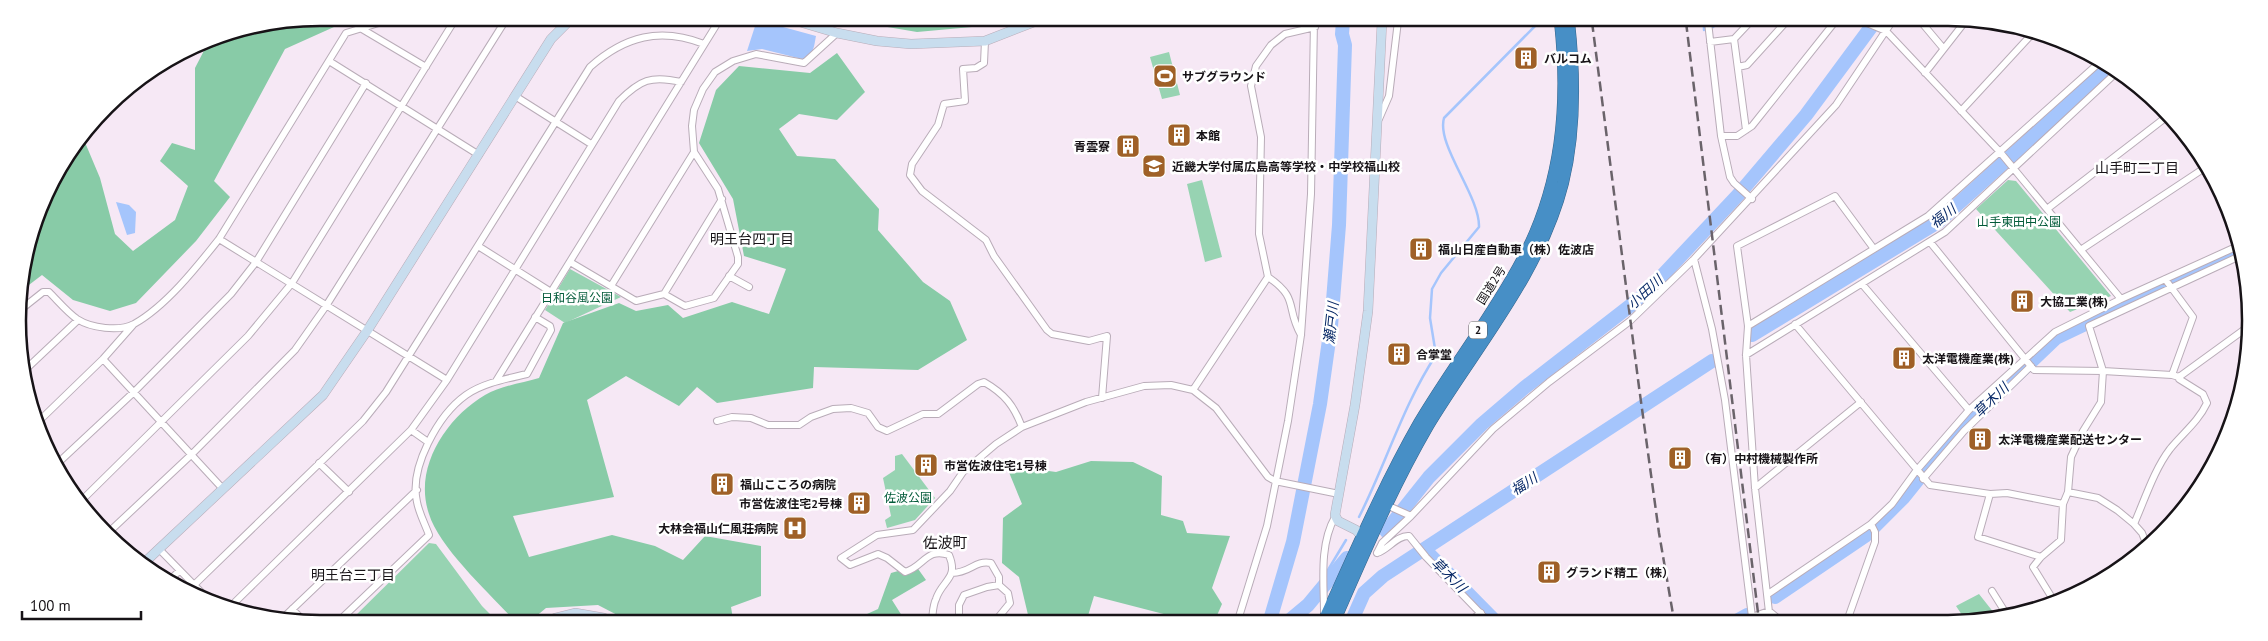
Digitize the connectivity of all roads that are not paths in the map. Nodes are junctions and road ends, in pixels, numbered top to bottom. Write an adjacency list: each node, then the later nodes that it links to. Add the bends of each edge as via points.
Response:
1 (371, 26): 22 (street)
2 (451, 26): 33 (street)
3 (501, 26): 45 (street)
4 (564, 26): 39 (street, via 551,39)
5 (716, 26): 29 (street)
6 (814, 26): 24 (street)
7 (1024, 26): 27 (street)
8 (1308, 26): 69 (street, via 1285,34 1271,45 1256,66 1251,86 1261,138 1259,234)
9 (1314, 26): 88 (street, via 1311,194)
10 (1382, 26): 44 (street)
11 (1397, 26): 44 (street, via 1389,96)
12 (1560, 26): 123 (highway, 国道2号 / 2, via 1564,100 1561,138 1557,166 1543,213 1513,276 1419,423)
13 (1570, 26): 123 (highway, 国道2号 / 2, via 1574,92 1572,135 1551,218 1521,281 1428,427)
14 (1708, 26): 28 (street)
15 (1746, 26): 26 (street)
16 (1781, 26): 34 (street, via 1747,65)
17 (1832, 26): 46 (street)
18 (1874, 26): 23 (street)
19 (1889, 26): 23 (street)
20 (1925, 26): 30 (street)
21 (1961, 27): 30 (street)
22 (362, 29): 31 (street, via 346,33); 33 (street)
23 (1885, 31): 35 (street); 54 (street, via 1836,105)
24 (837, 33): 27 (street, via 910,44); 49 (street, via 804,63 756,54 733,60 715,72 694,110)
25 (2029, 38): 41 (street)
26 (1734, 39): 28 (street); 34 (street)
27 (985, 41): 100 (street, via 984,63 976,68 963,69 965,101 944,104 938,125 912,164 910,175 922,191 986,240 1047,330 1052,334 1089,341 1107,336)
28 (1710, 42): 47 (street)
29 (704, 44): 37 (street); 43 (street, via 681,37 655,35 629,40 605,53 590,67)
30 (1943, 48): 35 (street)
31 (329, 61): 38 (street); 57 (street)
32 (2095, 66): 50 (street)
33 (426, 67): 40 (street)
34 (1738, 67): 46 (street)
35 (1926, 73): 41 (street)
36 (2112, 77): 52 (street)
37 (681, 82): 48 (street, via 662,78 634,86 619,101); 66 (street)
38 (366, 83): 40 (street); 65 (street)
39 (515, 96): 43 (street); 51 (street)
40 (402, 106): 45 (street); 70 (street)
41 (1961, 111): 50 (street)
42 (2163, 120): 56 (street)
43 (555, 122): 48 (street); 59 (street)
44 (1377, 123): 119 (street, via 1368,311 1355,405)
45 (439, 129): 51 (street); 79 (street)
46 (1746, 130): 47 (street, via 1737,136)
47 (1721, 136): 54 (street, via 1730,176)
48 (591, 144): 67 (street)
49 (694, 152): 55 (street); 73 (street)
50 (2001, 153): 52 (street); 60 (street, via 1928,216)
51 (479, 155): 86 (street)
52 (2012, 167): 56 (street); 58 (street, via 1945,232)
53 (2201, 171): 61 (street)
54 (1750, 198): 64 (street)
55 (722, 199): 68 (street, via 738,257 738,264); 76 (street)
56 (2047, 209): 61 (street)
57 (219, 239): 65 (street); 84 (street, via 188,277)
58 (1930, 242): 72 (street); 92 (street)
59 (478, 246): 67 (street); 90 (street)
60 (1874, 249): 85 (street); 85 (street, via 1835,196 1737,246)
61 (2082, 249): 77 (street)
62 (2233, 249): 71 (street)
63 (2235, 258): 71 (street)
64 (1694, 259): 124 (street, via 1630,320 1493,429); 162 (street, via 1712,328 1725,400)
65 (256, 262): 70 (street); 99 (street, via 231,294)
66 (570, 262): 73 (street); 75 (street)
67 (515, 270): 75 (street); 96 (street)
68 (729, 276): 74 (street); 76 (street, via 714,298 704,301 685,306)
69 (1268, 277): 88 (street, via 1281,286 1291,300 1294,322); 98 (street)
70 (292, 283): 79 (street); 105 (street, via 248,336)
71 (2168, 283): 77 (street); 82 (street); 95 (street, via 2193,317)
72 (1862, 284): 83 (street); 102 (street)
73 (611, 286): 76 (street, via 636,301)
74 (750, 287)
75 (551, 292): 80 (street)
76 (664, 294)
77 (2121, 299): 82 (street)
78 (27, 305): 81 (street, via 43,292 49,292)
79 (326, 306): 86 (street); 109 (street, via 295,350)
80 (535, 317): 97 (street); 97 (street, via 551,330 530,370 527,374)
81 (78, 320): 84 (street, via 113,328); 93 (street)
82 (2087, 321): 92 (street, via 2055,332); 94 (street)
83 (1795, 324): 89 (street); 101 (street)
84 (132, 325): 91 (street)
85 (1748, 326): 89 (street)
86 (367, 331): 90 (street); 115 (street, via 323,395)
87 (2241, 331): 95 (street)
88 (1301, 335): 113 (street)
89 (1746, 355): 114 (street)
90 (409, 358): 96 (street); 111 (street, via 363,421)
91 (103, 359): 99 (street); 103 (street)
92 (2028, 363): 94 (street, via 2034,370); 102 (street); 112 (street)
93 (30, 365)
94 (2103, 371): 95 (street); 118 (street, via 2101,402 2071,457)
95 (2175, 376): 126 (street, via 2203,394 2207,403 2200,418 2170,450)
96 (447, 380): 107 (street)
97 (496, 381): 108 (street, via 466,395 449,410)
98 (1194, 390): 100 (street, via 1171,385 1144,386); 113 (street, via 1216,408 1268,477)
99 (134, 392): 105 (street); 110 (street)
100 (1102, 398): 106 (street)
101 (1860, 402): 112 (street); 114 (street)
102 (1969, 410): 112 (street)
103 (43, 417)
104 (717, 421): 106 (street, via 751,418 768,425 799,425 833,409 850,408 868,413 878,427 887,430 923,414 938,414 984,382 1009,400)
105 (162, 422): 109 (street); 121 (street)
106 (1022, 427): 136 (street, via 963,472 950,491 913,530 877,535 841,558 850,565 878,554 905,572 915,568 924,558 940,552 949,556)
107 (411, 430): 108 (street); 117 (street)
108 (428, 442): 116 (street, via 420,463)
109 (192, 454): 115 (street); 128 (street)
110 (62, 460)
111 (319, 463): 117 (street); 139 (street)
112 (1919, 475): 120 (street, via 1930,485); 127 (street)
113 (1277, 482): 119 (street); 156 (street)
114 (1755, 488): 141 (street)
115 (223, 489): 131 (street)
116 (416, 490): 144 (street); 150 (street, via 416,501 428,535)
117 (349, 492): 143 (street)
118 (2068, 492): 122 (street); 126 (street, via 2098,498)
119 (1335, 493): 125 (street)
120 (1990, 494): 122 (street, via 2007,493); 133 (street, via 1978,537)
121 (85, 497)
122 (2063, 504): 133 (street, via 2061,540)
123 (1387, 506): 124 (street); 129 (highway, 国道2号 / 2)
124 (1409, 516): 132 (street, via 1382,543)
125 (1335, 517): 129 (street); 157 (street, via 1325,551)
126 (2134, 524): 130 (street)
127 (1872, 527): 141 (street); 166 (street, via 1875,542)
128 (112, 529)
129 (1365, 540): 132 (street); 158 (highway, 国道2号 / 2); 159 (highway, 国道2号 / 2)
130 (2145, 540)
131 (159, 549): 134 (street); 135 (street)
132 (1377, 553): 148 (street, via 1409,536)
133 (2040, 557): 142 (street, via 2033,567)
134 (148, 559)
135 (179, 571): 137 (street); 139 (street)
136 (952, 573): 138 (street, via 963,573 979,562 990,563 999,577); 153 (street, via 936,597)
137 (174, 576)
138 (999, 585): 154 (street, via 964,595 959,604); 155 (street, via 1008,593 1010,603)
139 (194, 586)
140 (1992, 591): 145 (street)
141 (1768, 594): 146 (street)
142 (2051, 595)
143 (235, 602)
144 (292, 609): 147 (street); 149 (street)
145 (2003, 609)
146 (1769, 611): 163 (street); 164 (street); 165 (street)
147 (288, 613)
148 (1480, 613): 160 (street); 161 (street)
149 (297, 614)
150 (345, 615)
151 (567, 615): 152 (street)
152 (587, 615)
153 (933, 615)
154 (959, 615)
155 (1000, 615)
156 (1240, 615)
157 (1324, 615)
158 (1327, 615)
159 (1337, 615)
160 (1477, 615)
161 (1482, 615)
162 (1749, 615)
163 (1759, 615)
164 (1769, 615)
165 (1774, 615)
166 (1849, 615)

